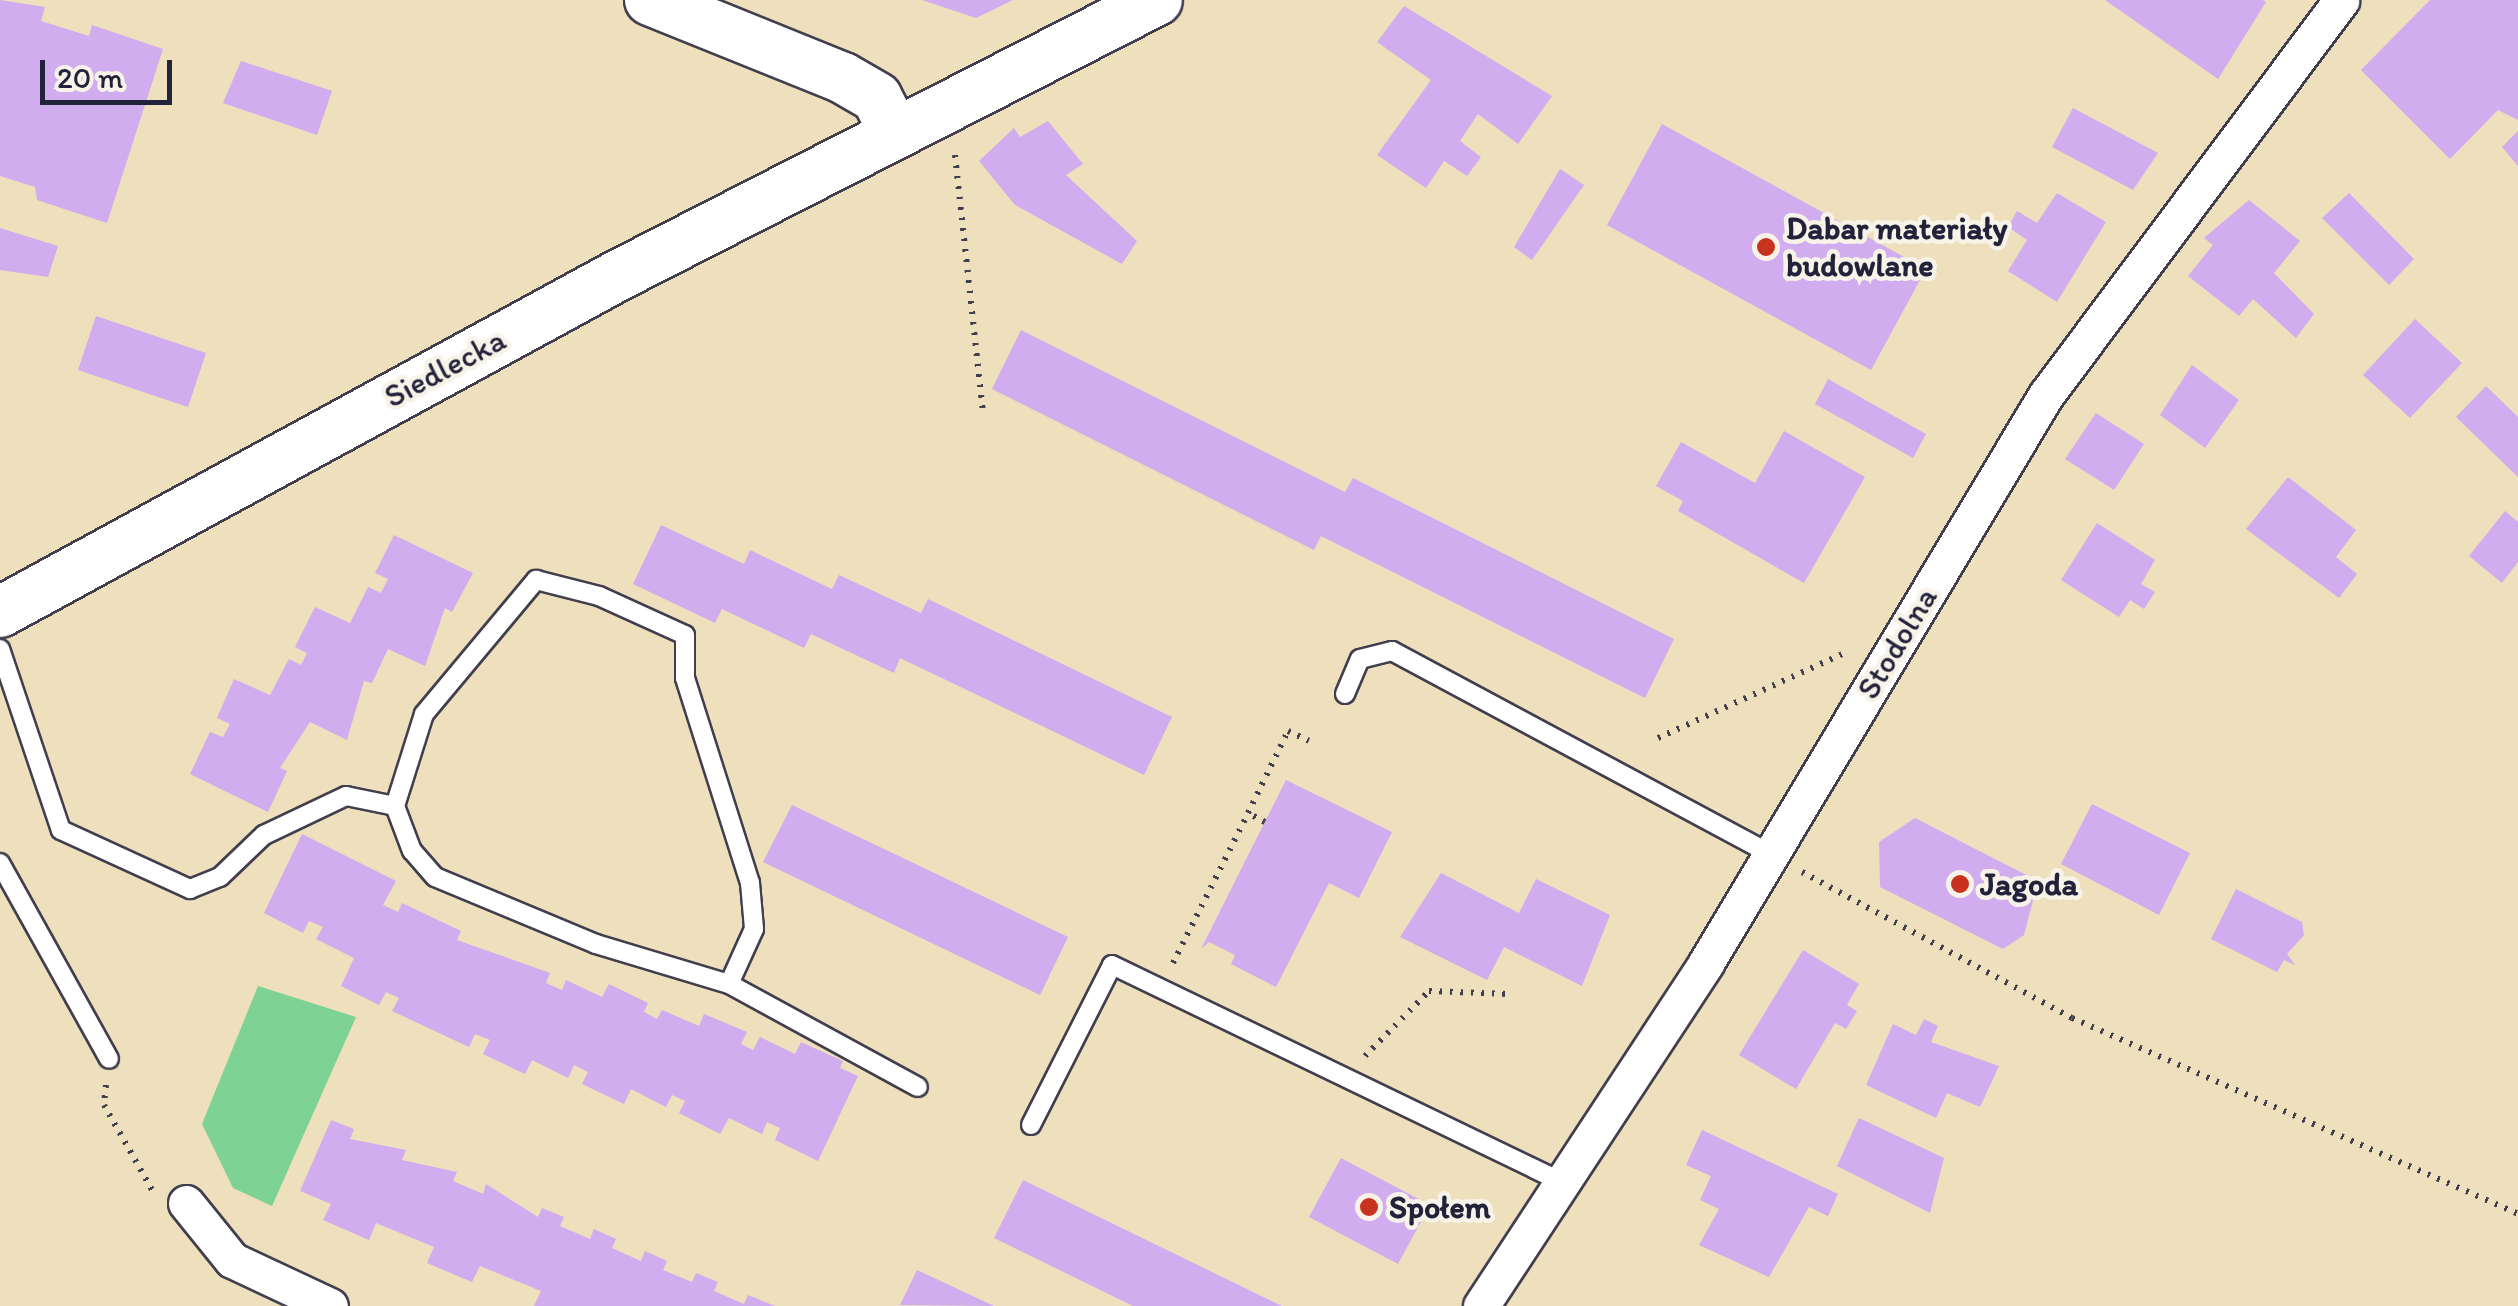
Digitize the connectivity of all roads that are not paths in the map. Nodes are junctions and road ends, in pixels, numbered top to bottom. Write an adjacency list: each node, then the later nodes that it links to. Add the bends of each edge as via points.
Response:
1 (650, 0): 4 (main road, via 842,78 878,98)
2 (1157, 0): 4 (main road, Siedlecka)
3 (2341, 0): 9 (street, Stodolna, via 2046,395)
4 (894, 131): 5 (main road, Siedlecka)
5 (0, 612)
6 (0, 649): 8 (lane, via 61,830 190,889 220,877 264,835 346,796)
7 (1345, 694): 9 (lane, via 1360,660 1392,651)
8 (395, 806): 11 (lane, via 435,877 596,944); 11 (lane, via 424,714 536,580 599,596 685,635 686,678 750,883 754,930)
9 (1768, 853): 15 (street, Stodolna)
10 (0, 863): 12 (lane)
11 (729, 984): 13 (lane)
12 (109, 1059)
13 (918, 1086)
14 (1031, 1125): 15 (lane, via 1112,965)
15 (1564, 1183): 18 (street, Stodolna)
16 (186, 1203): 17 (street, via 232,1260)
17 (330, 1306)
18 (1482, 1306)

